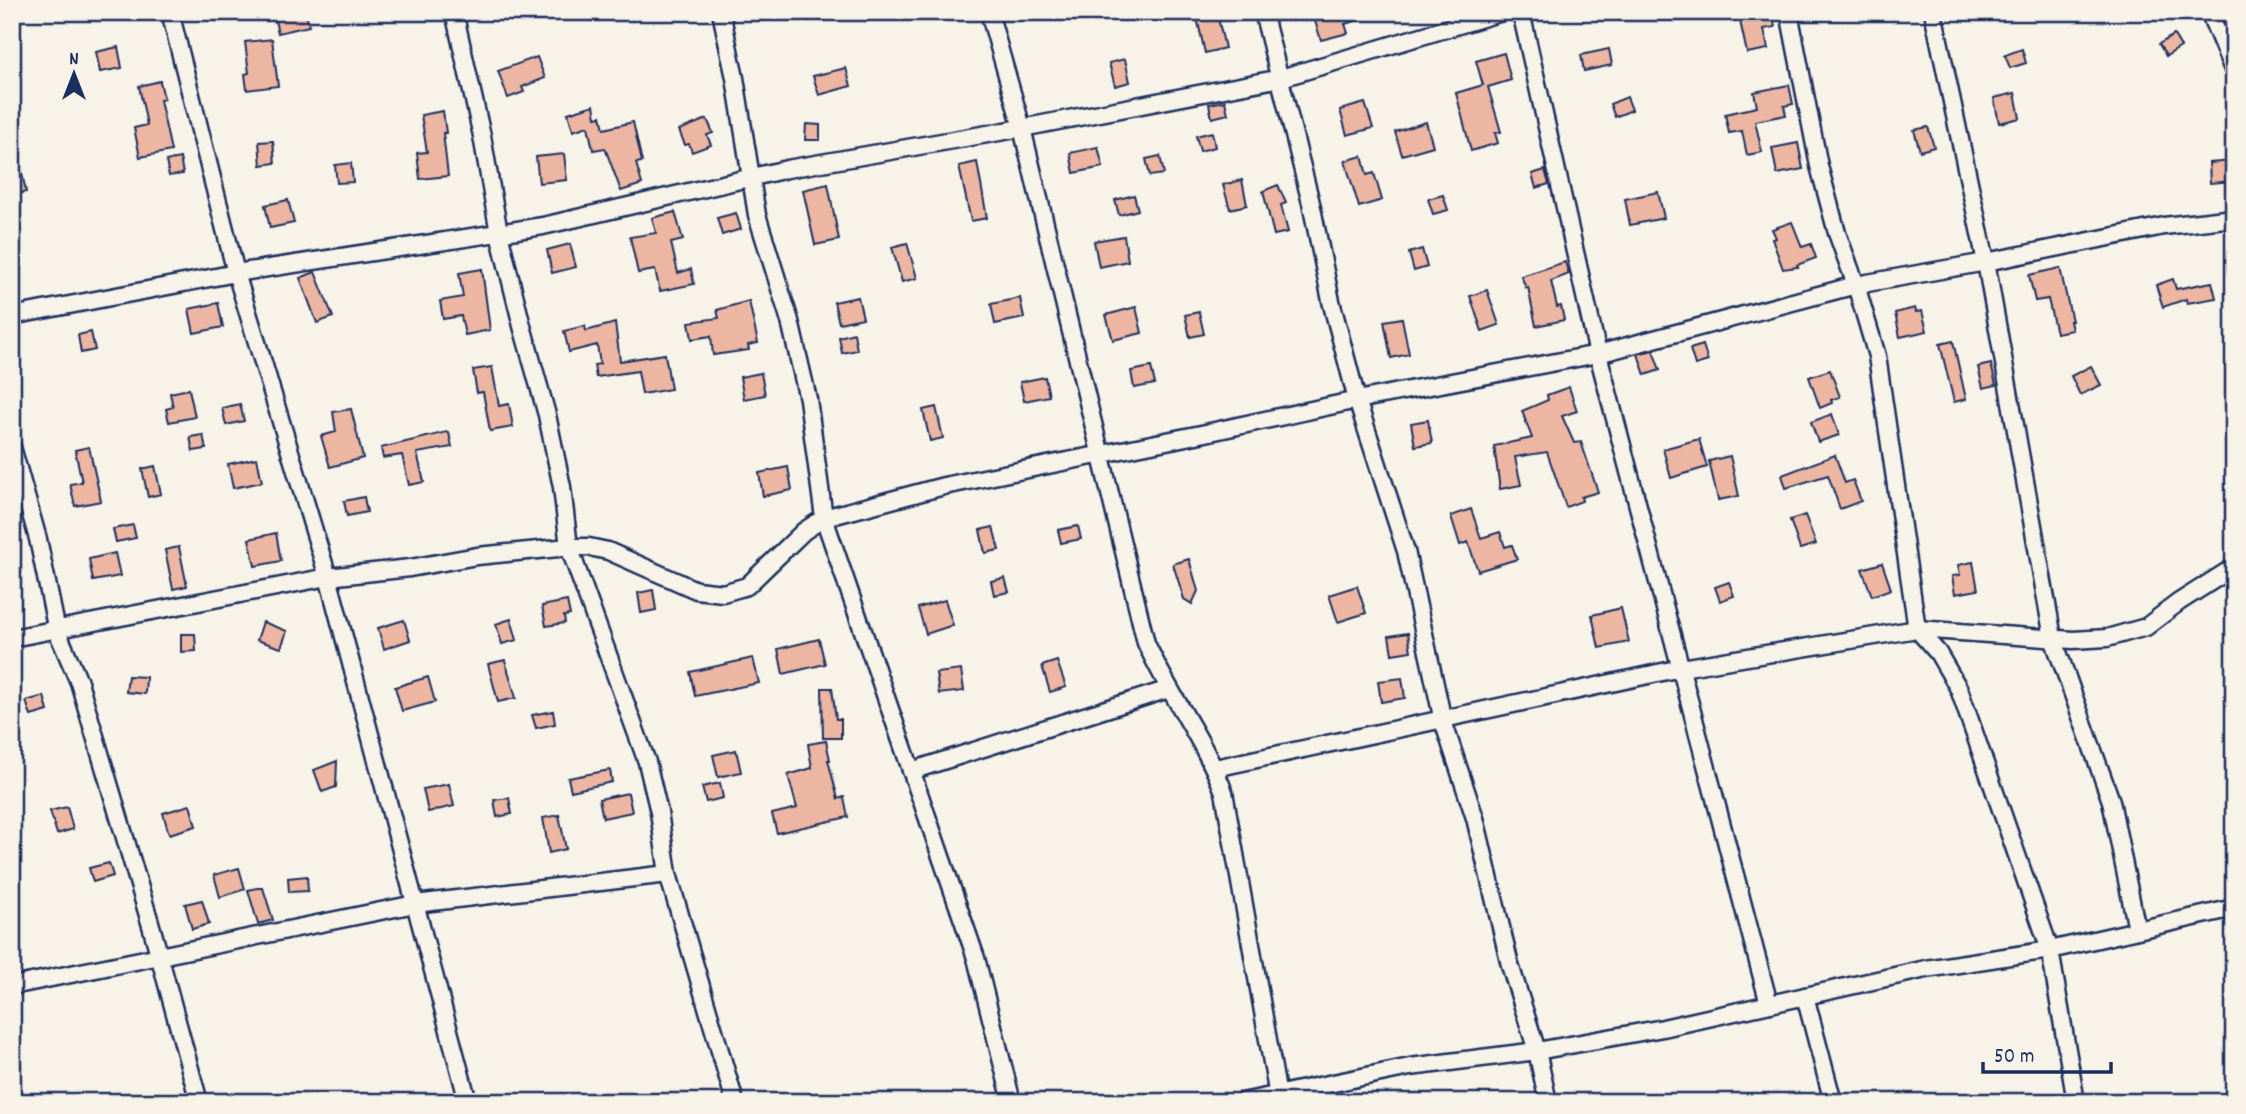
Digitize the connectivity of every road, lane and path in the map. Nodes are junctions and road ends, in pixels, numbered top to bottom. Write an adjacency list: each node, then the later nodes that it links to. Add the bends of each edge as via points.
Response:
1 (170, 12): 18 (street)
2 (454, 12): 16 (street)
3 (720, 12): 14 (street)
4 (989, 12): 13 (street)
5 (1263, 12): 12 (street)
6 (1502, 12): 12 (street)
7 (1521, 12): 21 (street)
8 (1789, 12): 19 (street, via 1819,166)
9 (1933, 12): 17 (street)
10 (2209, 12): 11 (street)
11 (2234, 72)
12 (1280, 78): 13 (street); 22 (street)
13 (1022, 128): 14 (street); 24 (street)
14 (750, 179): 16 (street); 25 (street, via 808,399)
15 (2234, 218): 17 (street, via 2164,226)
16 (499, 233): 18 (street); 26 (street, via 547,415)
17 (1986, 262): 19 (street); 32 (street)
18 (236, 272): 20 (street); 28 (street)
19 (1856, 285): 21 (street); 29 (street, via 1878,356)
20 (12, 316)
21 (1598, 354): 22 (street); 33 (street)
22 (1357, 400): 24 (street); 35 (street, via 1406,551)
23 (12, 447): 30 (street)
24 (1102, 454): 25 (street, via 944,486); 34 (street, via 1146,643)
25 (824, 518): 26 (street, via 747,586 723,593 696,590 608,551); 37 (street)
26 (569, 547): 28 (street); 38 (street, via 647,762)
27 (2234, 567): 32 (street, via 2146,627 2107,638)
28 (328, 578): 30 (street); 39 (street)
29 (1917, 629): 32 (street); 33 (street); 42 (street, via 1959,689)
30 (57, 631): 31 (street); 43 (street, via 79,682)
31 (12, 638)
32 (2053, 638): 41 (street, via 2111,801)
33 (1681, 668): 35 (street); 46 (street)
34 (1169, 689): 36 (street); 37 (street)
35 (1443, 720): 36 (street); 47 (street, via 1475,818 1510,965)
36 (1215, 768): 48 (street, via 1224,792)
37 (911, 771): 52 (street, via 976,958)
38 (668, 874): 39 (street); 51 (street)
39 (415, 904): 43 (street); 50 (street)
40 (2234, 908): 41 (street)
41 (2137, 930): 42 (street)
42 (2050, 950): 45 (street, via 1926,969); 56 (street)
43 (158, 955): 44 (street); 49 (street)
44 (12, 986)
45 (1805, 996): 46 (street); 55 (street)
46 (1769, 1004): 47 (street)
47 (1537, 1051): 48 (street, via 1410,1067); 54 (street)
48 (1278, 1098): 53 (street)
49 (199, 1102)
50 (468, 1102)
51 (735, 1102)
52 (1012, 1102)
53 (1242, 1102)
54 (1548, 1102)
55 (1833, 1102)
56 (2076, 1102)

